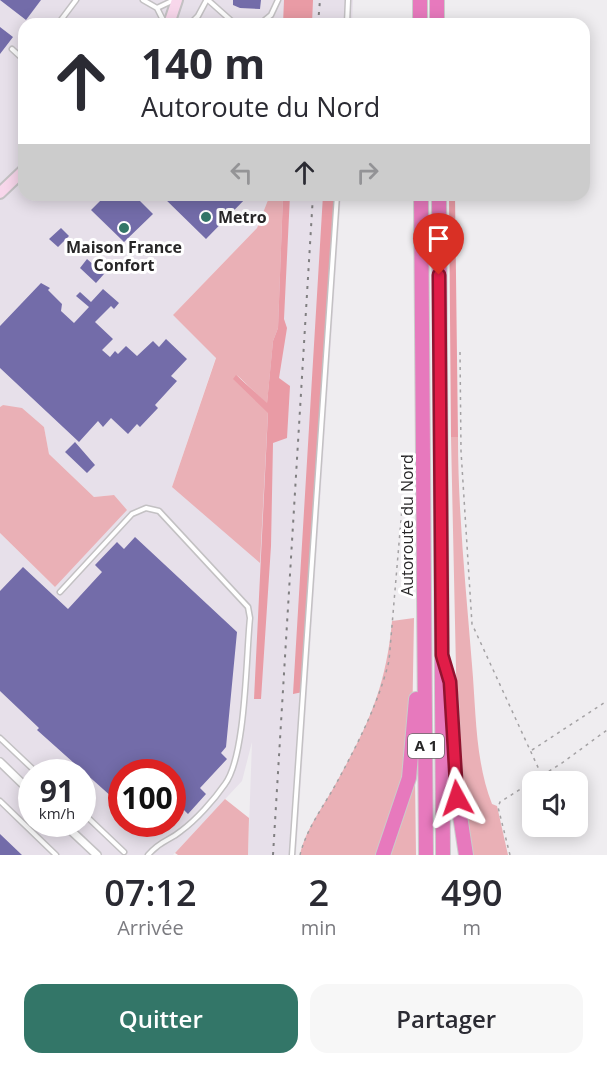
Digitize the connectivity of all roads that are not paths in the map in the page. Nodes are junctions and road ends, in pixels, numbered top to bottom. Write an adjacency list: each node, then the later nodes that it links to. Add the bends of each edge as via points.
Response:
1 (76, 0): 10 (lane)
2 (143, 0): 9 (lane)
3 (176, 0): 9 (lane); 12 (street)
4 (207, 0): 13 (lane); 14 (lane)
5 (278, 0): 15 (lane)
6 (348, 0): 16 (lane)
7 (420, 0): 17 (highway)
8 (437, 0): 18 (highway)
9 (157, 8): 11 (lane)
10 (62, 18)
11 (163, 18)
12 (169, 18)
13 (194, 18)
14 (228, 18)
15 (267, 18)
16 (347, 18)
17 (420, 18)
18 (437, 18)
19 (12, 49): 20 (lane)
20 (18, 54)
21 (18, 176): 22 (street)
22 (0, 193)
23 (337, 201): 40 (lane)
24 (422, 201): 27 (highway, Autoroute du Nord / A 1)
25 (439, 201): 28 (highway, Autoroute du Nord / A 1)
26 (60, 592): 39 (lane, via 132,514 152,508 248,607 240,742 234,770 181,832 159,842)
27 (424, 637): 41 (highway, via 417,669 409,778); 42 (highway, Autoroute du Nord / A 1)
28 (442, 655): 43 (highway, Autoroute du Nord / A 1); 44 (highway, via 450,682 455,783)
29 (0, 738): 30 (lane)
30 (22, 759)
31 (0, 762): 32 (street)
32 (18, 779)
33 (0, 801): 37 (lane)
34 (96, 825): 36 (lane)
35 (80, 837): 38 (street)
36 (124, 852)
37 (56, 855)
38 (97, 855)
39 (148, 855)
40 (292, 855)
41 (383, 855)
42 (426, 855)
43 (443, 855)
44 (466, 855)

